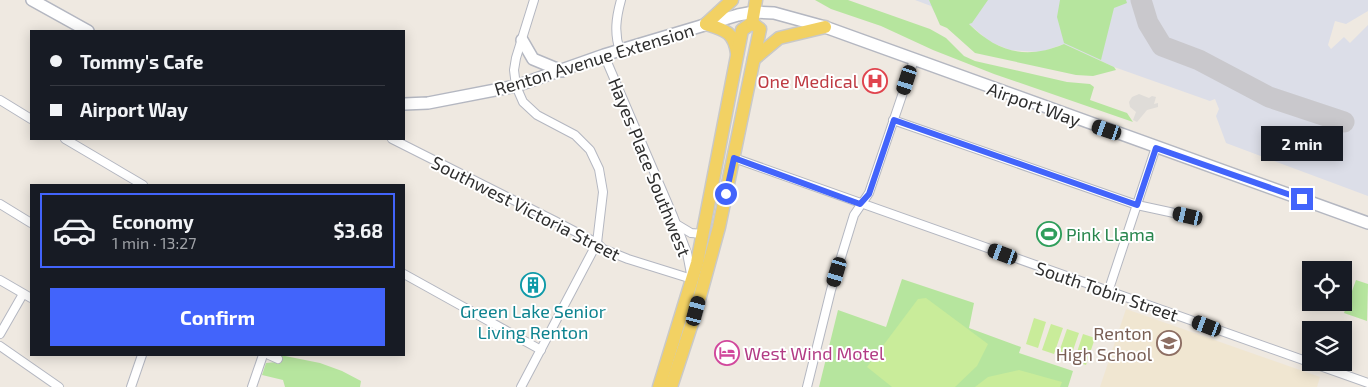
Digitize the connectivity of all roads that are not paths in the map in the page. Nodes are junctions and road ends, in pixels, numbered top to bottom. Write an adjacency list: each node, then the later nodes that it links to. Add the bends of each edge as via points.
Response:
1 (32, 0): 8 (main road)
2 (534, 0): 9 (street)
3 (622, 0): 10 (street, via 616,24)
4 (732, 0): 6 (main road)
5 (754, 12): 6 (main road, Renton Avenue Extension); 7 (main road, Airport Way, via 784,15); 12 (main road, via 742,30); 13 (main road, via 760,29)
6 (706, 24): 10 (main road, Renton Avenue Extension); 12 (main road, via 721,28 732,36)
7 (825, 27): 13 (main road, via 779,38); 14 (main road, Airport Way)
8 (86, 30)
9 (522, 40): 15 (main road, via 533,59); 16 (street, via 514,70)
10 (620, 51): 11 (main road, Renton Avenue Extension)
11 (604, 55): 15 (main road, Renton Avenue Extension); 32 (street, Hayes Place Southwest)
12 (737, 55): 33 (main road)
13 (754, 59): 24 (main road)
14 (914, 60): 20 (street); 23 (main road, Airport Way)
15 (562, 71): 16 (main road, Renton Avenue Extension)
16 (516, 86): 18 (main road, Renton Avenue Extension, via 428,103); 34 (street, via 523,102 537,115 575,136 596,160 603,192)
17 (0, 100): 19 (street)
18 (405, 104)
19 (30, 118)
20 (894, 120): 27 (street, via 869,194); 28 (street)
21 (67, 140): 25 (street)
22 (394, 140): 34 (street, Southwest Victoria Street)
23 (1156, 148): 28 (street); 31 (main road, Airport Way)
24 (734, 158): 27 (street, South Tobin Street); 54 (main road, via 696,311)
25 (142, 184)
26 (0, 204): 30 (street)
27 (860, 204): 38 (street, South Tobin Street); 55 (street, via 831,290)
28 (1137, 205): 29 (street); 38 (street)
29 (1188, 216)
30 (30, 222)
31 (1368, 223)
32 (676, 224): 33 (street, via 691,233); 36 (street, Hayes Place Southwest)
33 (703, 234): 36 (main road)
34 (597, 243): 36 (street, Southwest Victoria Street, via 628,260); 43 (street)
35 (405, 275): 43 (street)
36 (692, 279): 53 (main road)
37 (0, 280): 39 (street)
38 (1108, 292): 48 (street, South Tobin Street)
39 (23, 294): 40 (street); 41 (street)
40 (30, 298)
41 (0, 334)
42 (0, 346): 49 (street)
43 (541, 350): 52 (street)
44 (142, 356): 50 (street)
45 (263, 356): 51 (street)
46 (271, 356): 47 (street)
47 (278, 359)
48 (1368, 383)
49 (58, 387)
50 (132, 387)
51 (252, 387)
52 (521, 387)
53 (659, 387)
54 (671, 387)
55 (807, 387)

